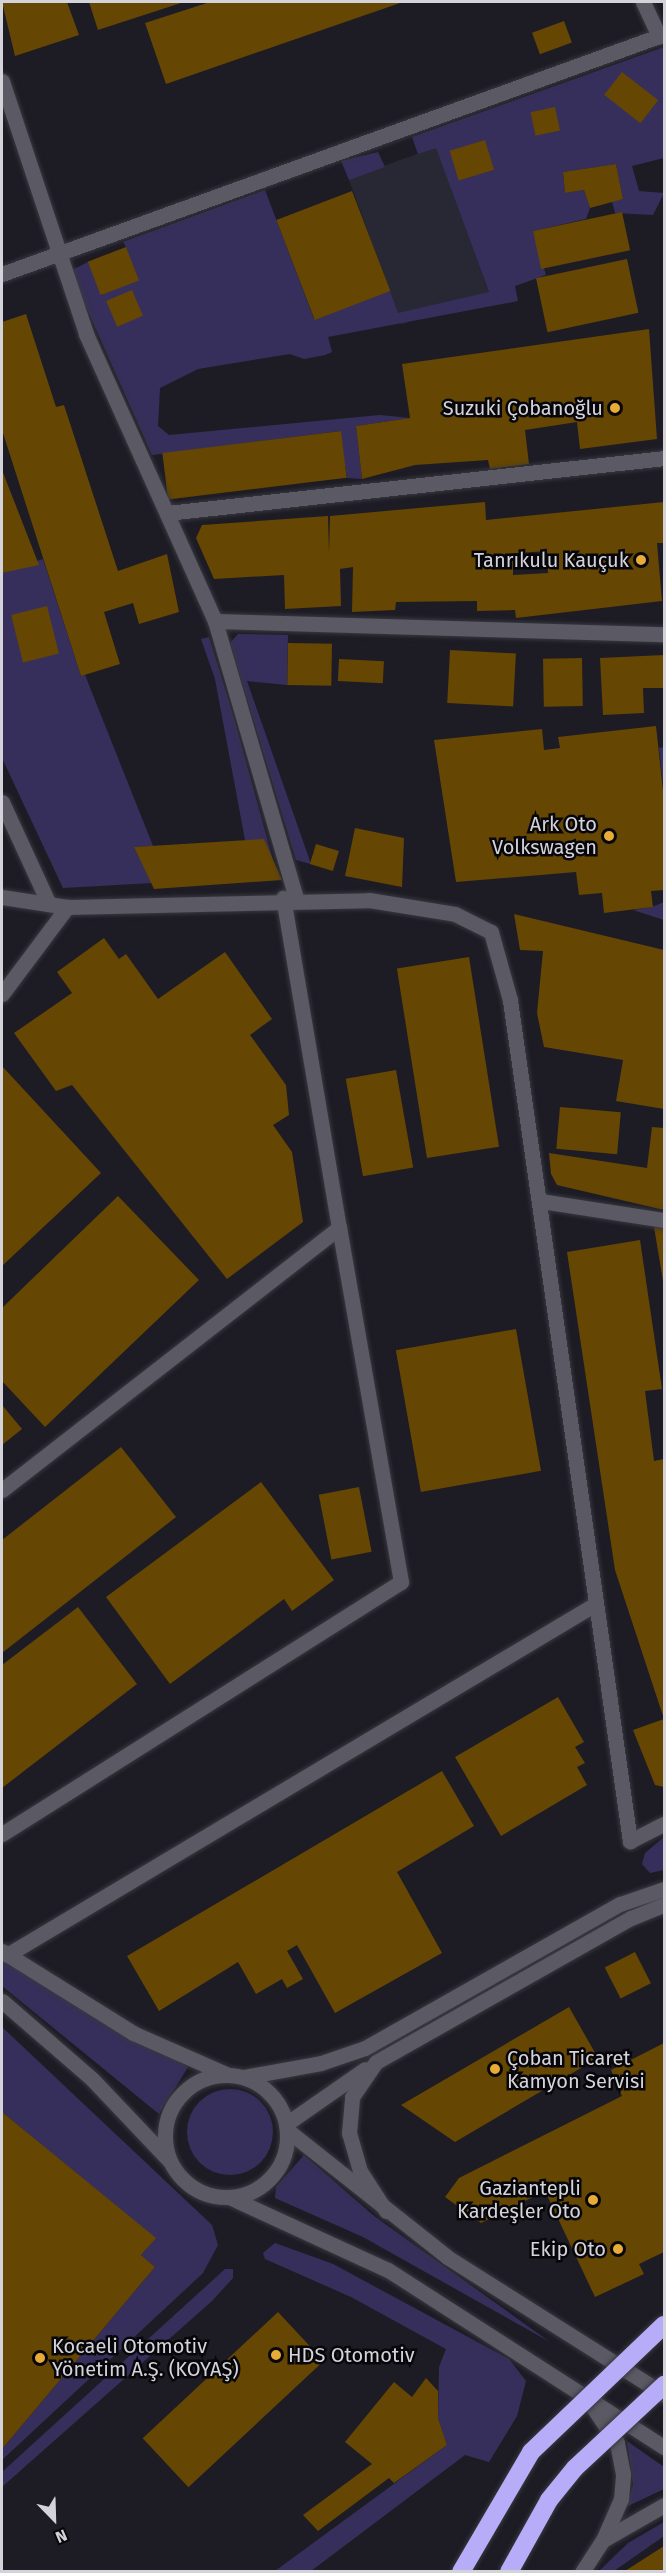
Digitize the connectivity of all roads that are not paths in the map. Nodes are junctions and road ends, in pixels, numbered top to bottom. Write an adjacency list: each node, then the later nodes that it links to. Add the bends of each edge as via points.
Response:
1 (643, 2): 2 (street)
2 (662, 35): 4 (street)
3 (2, 81): 4 (street)
4 (55, 250): 5 (street); 7 (street, via 86,334)
5 (2, 274)
6 (664, 458): 7 (street)
7 (167, 513): 8 (street)
8 (215, 621): 9 (street); 12 (street)
9 (664, 634)
10 (2, 802): 13 (street)
11 (2, 897): 13 (street)
12 (290, 898): 14 (street); 16 (street, via 369,900 455,914 491,932 510,1000); 18 (street)
13 (50, 904): 14 (street)
14 (67, 907): 15 (street)
15 (2, 994)
16 (541, 1201): 17 (street); 20 (street)
17 (664, 1220)
18 (339, 1228): 19 (street); 22 (street, via 401,1582)
19 (2, 1490)
20 (592, 1606): 21 (street, via 630,1841); 25 (street)
21 (664, 1824)
22 (2, 1834)
23 (664, 1889): 29 (street, via 620,1904 365,2048 321,2063)
24 (664, 1905): 27 (street, via 630,1918)
25 (4, 1953): 28 (street, via 134,2033)
26 (2, 2001): 31 (street, via 92,2079)
27 (376, 2062): 30 (street); 33 (street, via 352,2097 349,2133 360,2171)
28 (226, 2074): 29 (street); 31 (street, via 197,2082 174,2102 165,2141)
29 (244, 2077): 30 (street, via 274,2097)
30 (287, 2127): 32 (street, via 279,2168 266,2183); 33 (street)
31 (170, 2161): 32 (street, via 194,2188)
32 (230, 2197): 36 (street, via 388,2270)
33 (386, 2211): 37 (street, via 447,2257)
34 (664, 2325): 41 (highway, bridge, via 531,2452)
35 (664, 2385): 42 (highway, bridge, via 562,2484)
36 (582, 2390): 38 (street); 40 (street, via 617,2443 623,2474 621,2499)
37 (664, 2394)
38 (664, 2447)
39 (664, 2505): 40 (street)
40 (603, 2540): 43 (street)
41 (461, 2571)
42 (509, 2571)
43 (582, 2571)

